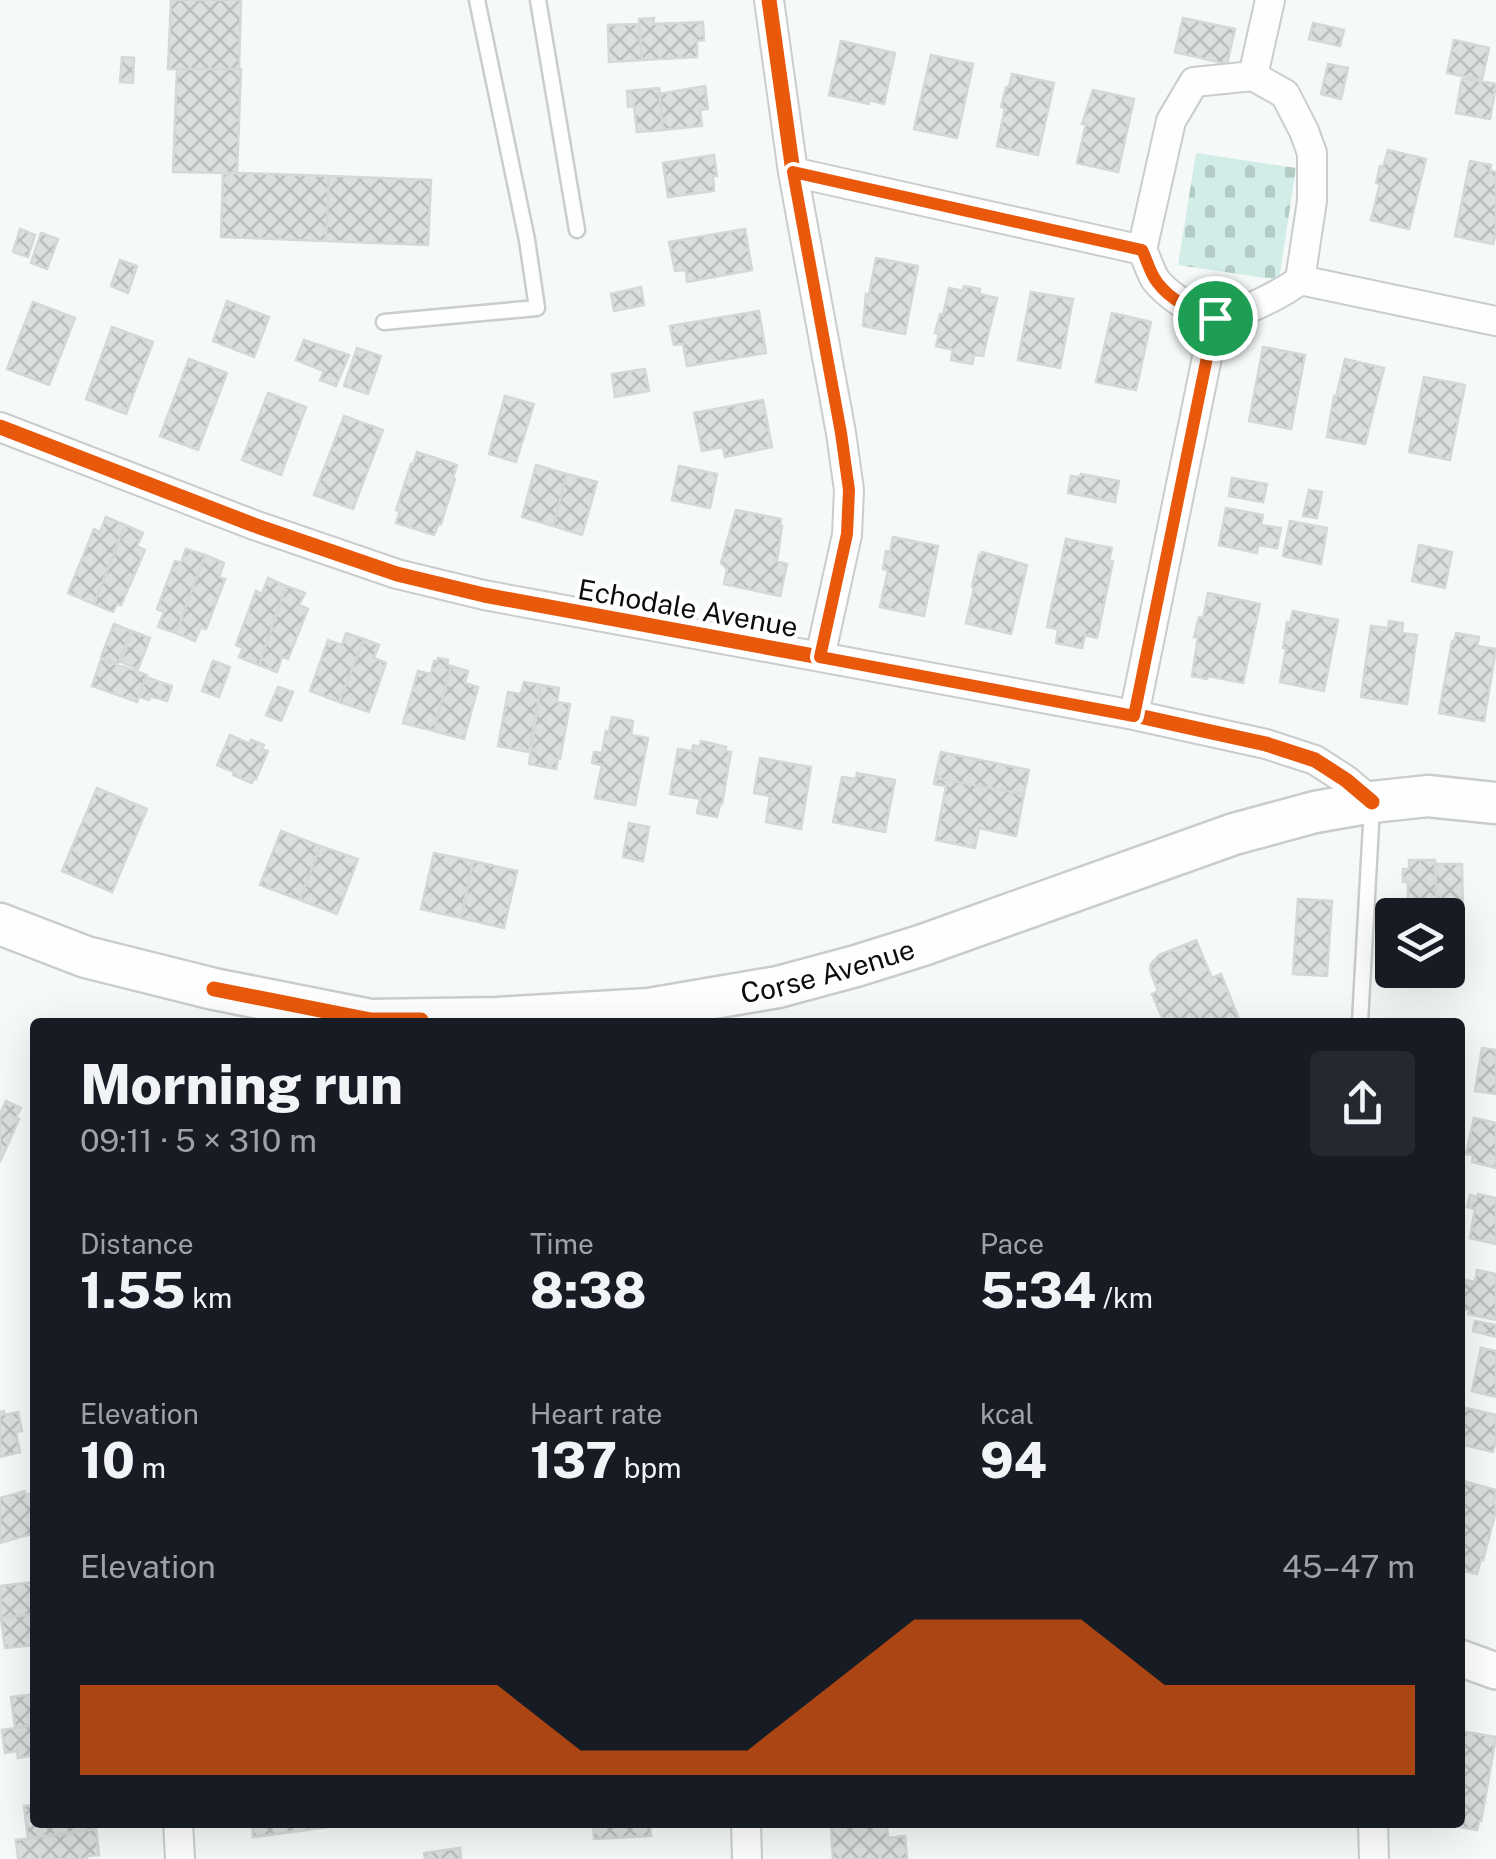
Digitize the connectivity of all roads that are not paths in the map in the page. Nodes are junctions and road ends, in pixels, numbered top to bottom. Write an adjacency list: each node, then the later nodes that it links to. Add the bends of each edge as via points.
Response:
1 (478, 0): 12 (lane, via 537,308)
2 (538, 0): 7 (lane)
3 (769, 0): 6 (street)
4 (1270, 0): 5 (street)
5 (1253, 76): 8 (street, via 1194,82 1171,121); 9 (street, via 1285,94 1312,153)
6 (793, 172): 8 (street); 14 (street, via 849,490 847,534)
7 (577, 230)
8 (1142, 250): 10 (street, via 1156,282)
9 (1300, 280): 10 (street); 11 (street)
10 (1215, 318): 15 (street)
11 (1496, 321)
12 (384, 322)
13 (0, 427): 14 (street, Echodale Avenue, via 397,574)
14 (820, 657): 15 (street, Echodale Avenue)
15 (1134, 716): 16 (street, Echodale Avenue, via 1315,760)
16 (1372, 802): 17 (main road, via 1428,796); 20 (main road, Corse Avenue, via 1234,834 922,946 778,987 649,1009); 21 (lane)
17 (1496, 803)
18 (0, 924): 19 (main road, Corse Avenue, via 86,957)
19 (357, 1018)
20 (496, 1018)
21 (1360, 1018)
22 (1465, 1660): 23 (street)
23 (1496, 1671)
24 (178, 1828): 27 (street)
25 (746, 1828): 28 (street)
26 (1373, 1828): 29 (street)
27 (180, 1859)
28 (747, 1859)
29 (1374, 1859)

